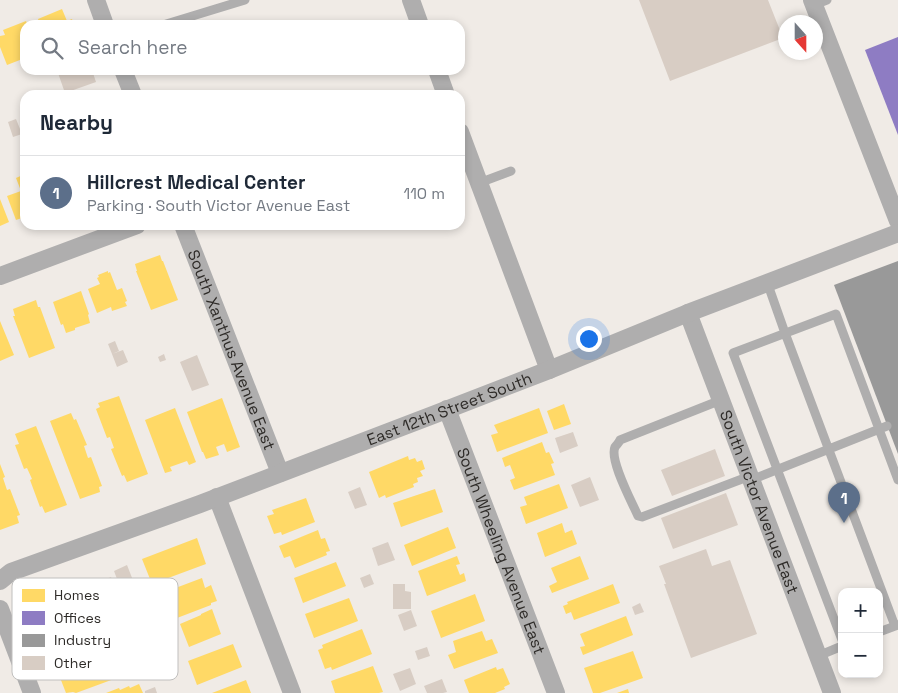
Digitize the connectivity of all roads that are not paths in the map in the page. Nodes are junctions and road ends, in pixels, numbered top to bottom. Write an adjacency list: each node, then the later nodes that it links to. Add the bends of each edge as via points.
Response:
1 (96, 0): 5 (street)
2 (245, 0): 6 (lane)
3 (411, 0): 7 (street)
4 (818, 2): 15 (street)
5 (103, 20)
6 (179, 20)
7 (418, 20)
8 (125, 75): 10 (street)
9 (439, 75): 11 (street)
10 (131, 90)
11 (444, 90)
12 (465, 145): 14 (street)
13 (511, 171): 14 (lane)
14 (479, 183): 23 (street)
15 (898, 221)
16 (124, 230): 19 (street)
17 (185, 230): 29 (street, South Xanthus Avenue East)
18 (898, 232): 20 (street, East 12th Street South)
19 (0, 276)
20 (767, 282): 21 (street, East 12th Street South); 22 (lane)
21 (688, 313): 23 (street, East 12th Street South); 24 (street, South Victor Avenue East)
22 (785, 334): 26 (lane, via 836,314); 27 (lane); 28 (lane, via 733,353)
23 (549, 370): 25 (street, East 12th Street South)
24 (721, 400): 30 (street, South Victor Avenue East); 30 (lane, via 620,440 615,447 615,459 620,477 638,516 642,517)
25 (447, 409): 29 (street, East 12th Street South); 44 (street, South Wheeling Avenue East)
26 (883, 427): 27 (lane); 31 (lane)
27 (828, 449): 28 (lane); 35 (lane)
28 (778, 469): 30 (lane); 37 (lane)
29 (280, 473): 32 (street, East 12th Street South)
30 (750, 478): 40 (street, South Victor Avenue East)
31 (898, 480)
32 (217, 497): 33 (street, East 12th Street South, via 11,572); 43 (street)
33 (0, 581)
34 (0, 609): 38 (street)
35 (896, 626): 36 (lane)
36 (883, 631)
37 (839, 633)
38 (12, 640)
39 (838, 648): 40 (lane)
40 (818, 656): 45 (street, South Victor Avenue East)
41 (27, 680): 42 (street)
42 (32, 693)
43 (292, 693)
44 (556, 693)
45 (832, 693)

